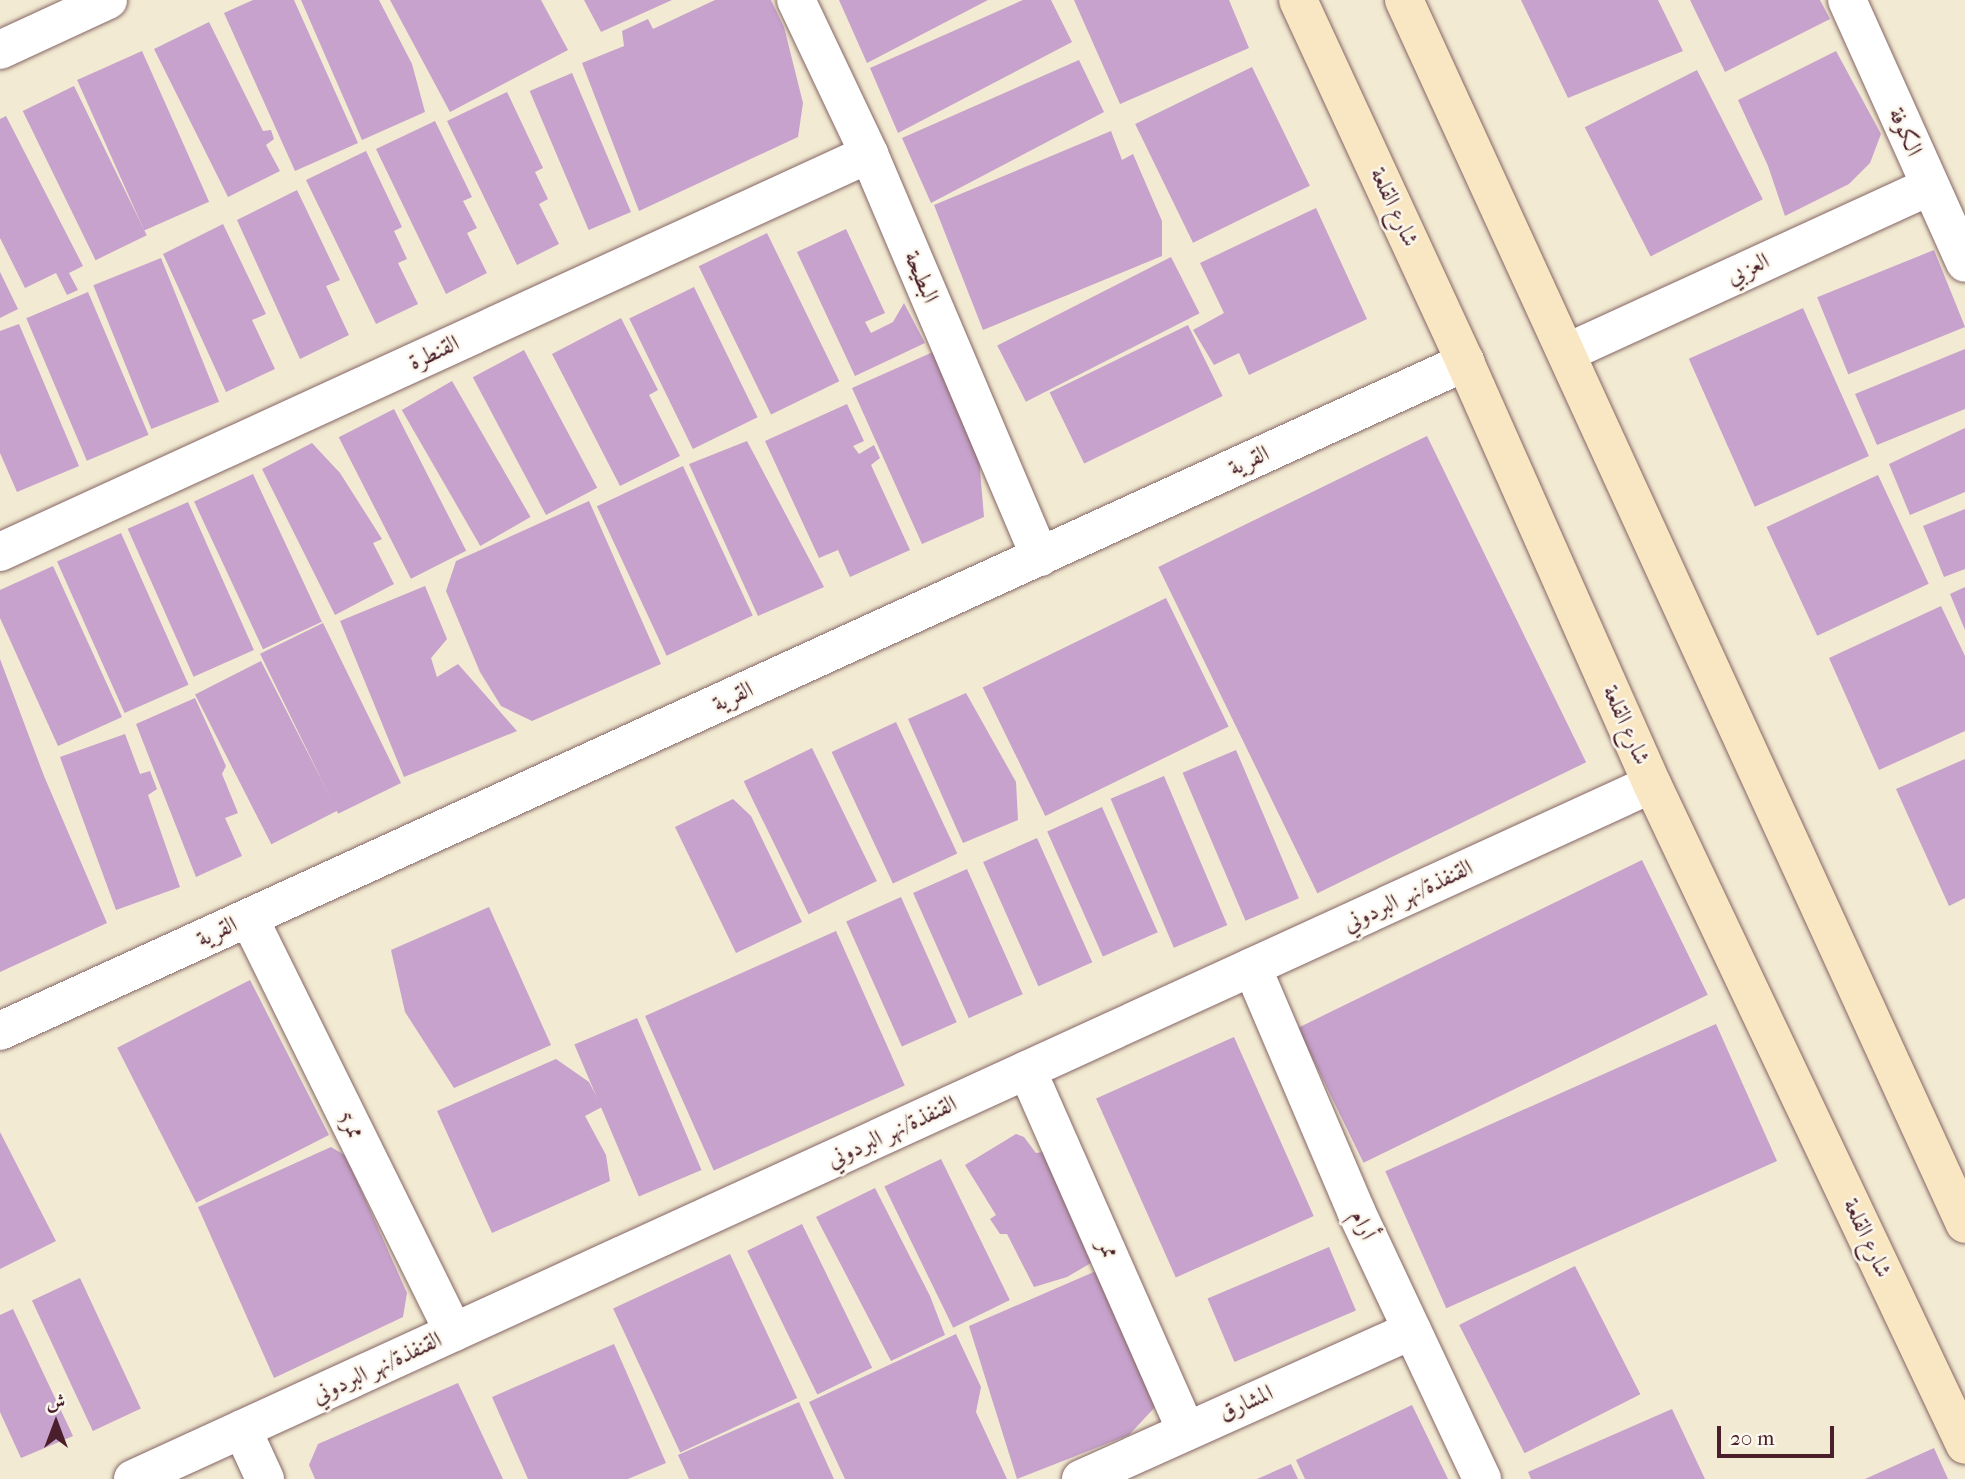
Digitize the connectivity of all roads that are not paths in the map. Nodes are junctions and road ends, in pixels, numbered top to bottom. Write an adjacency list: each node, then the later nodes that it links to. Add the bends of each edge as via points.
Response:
1 (108, 0): 6 (street)
2 (796, 0): 7 (street, البطيحة)
3 (1298, 0): 11 (street, شارع القلعة)
4 (1404, 0): 10 (street)
5 (1846, 0): 8 (street, الكوفة)
6 (0, 50)
7 (869, 153): 12 (street, القنطرة); 13 (street, البطيحة)
8 (1929, 187): 9 (street, الكوفة); 10 (street, العزبي)
9 (1965, 263)
10 (1567, 352): 19 (street)
11 (1465, 362): 13 (street, القرية); 14 (street, شارع القلعة)
12 (0, 552)
13 (1040, 556): 15 (street, القرية)
14 (1652, 784): 16 (street, القنفذة/نهر البردوني); 24 (street, شارع القلعة)
15 (248, 918): 17 (street, القرية); 21 (street, ممر5)
16 (1252, 967): 18 (street, القنفذة/نهر البردوني); 20 (street, أرام)
17 (0, 1031)
18 (1027, 1070): 21 (street, القنفذة/نهر البردوني); 23 (street, ممر)
19 (1965, 1224)
20 (1412, 1330): 23 (street, المشارق); 28 (street, أرام)
21 (454, 1332): 22 (street, القنفذة/نهر البردوني)
22 (242, 1429): 25 (street, القنفذة/نهر البردوني); 26 (street)
23 (1186, 1430): 27 (street, المشارق)
24 (1965, 1444)
25 (133, 1479)
26 (265, 1479)
27 (1081, 1479)
28 (1482, 1479)

